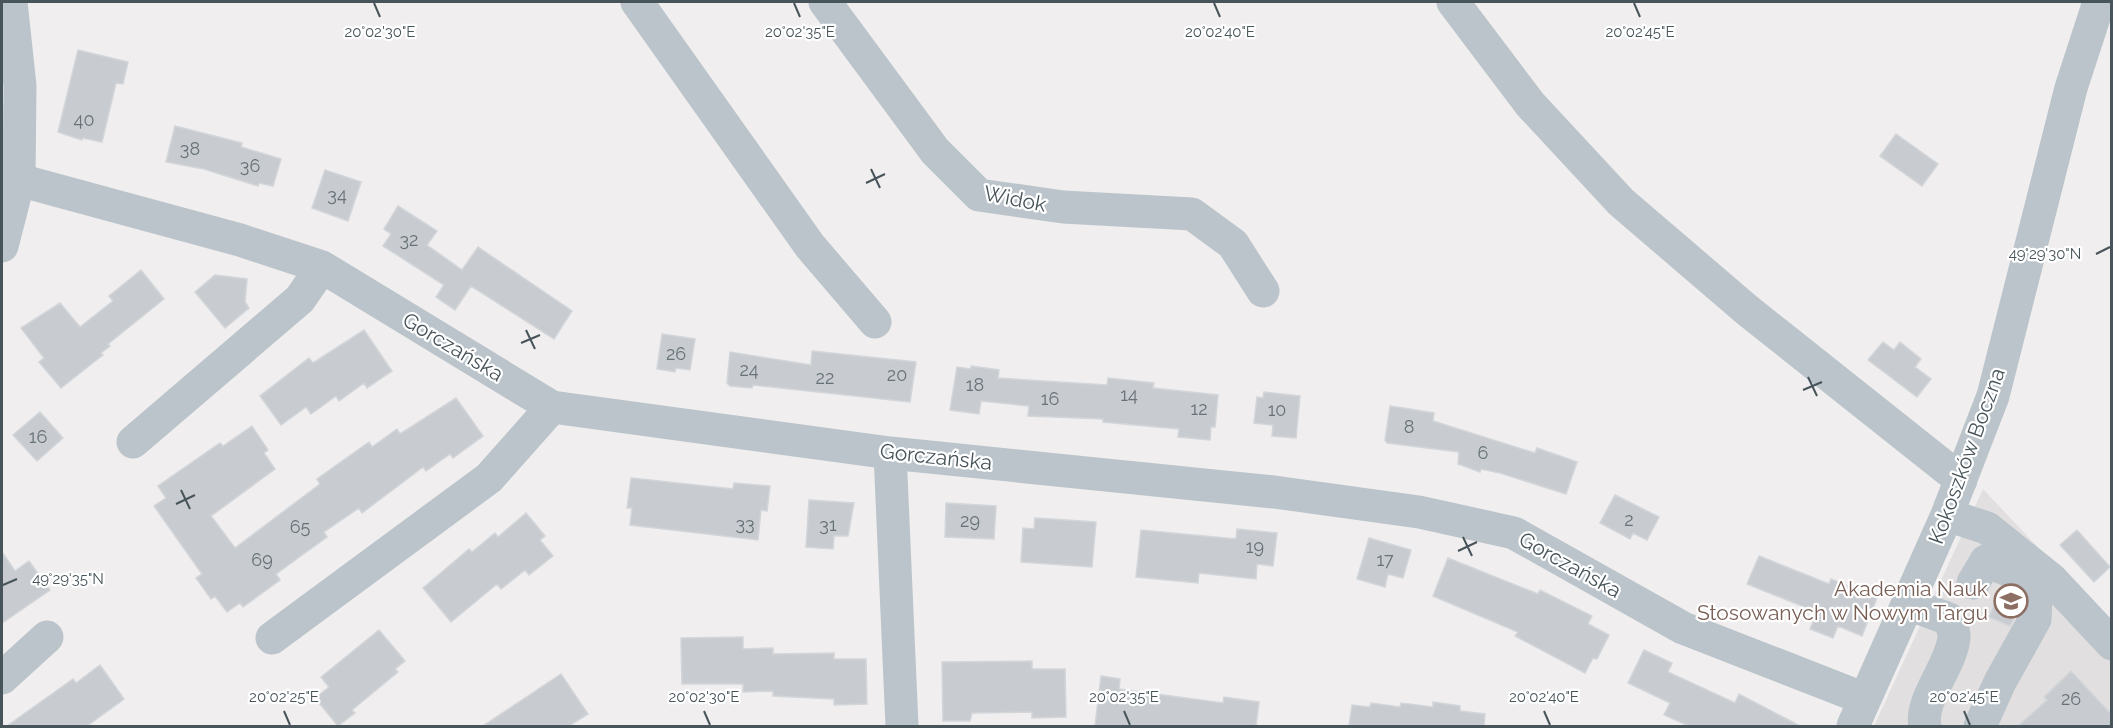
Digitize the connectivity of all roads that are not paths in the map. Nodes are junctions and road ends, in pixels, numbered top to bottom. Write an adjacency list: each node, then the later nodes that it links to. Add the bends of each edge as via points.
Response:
1 (11, 2): 6 (street, via 20,86)
2 (637, 2): 10 (street, via 810,246)
3 (825, 2): 9 (street, Widok, via 935,151 979,195 1063,207 1192,214 1233,244)
4 (1454, 2): 14 (street, via 1530,104 1621,202 1747,310)
5 (2099, 2): 14 (street, Kokoszków Boczna, via 2072,88 1993,396)
6 (10, 174): 7 (street); 8 (street, Gorczańska)
7 (2, 246)
8 (322, 267): 11 (street, Gorczańska); 12 (street, via 300,299)
9 (1263, 291)
10 (875, 322)
11 (552, 407): 13 (street, Gorczańska); 19 (street, via 489,478)
12 (133, 442)
13 (890, 453): 22 (street, Gorczańska, via 1274,492 1419,512 1514,533 1683,628); 23 (street)
14 (1961, 480): 15 (street, Kokoszków Boczna)
15 (1947, 515): 17 (street, Kokoszków Boczna); 20 (street, via 1987,528 2052,580)
16 (1973, 583): 25 (street, via 1986,561 2022,576 2036,596 2035,619)
17 (1908, 604): 22 (street, Kokoszków Boczna); 24 (street, via 1949,620 1955,637 1922,715)
18 (47, 637): 21 (street)
19 (272, 638)
20 (2112, 644)
21 (2, 678)
22 (1859, 713)
23 (902, 726)
24 (1925, 726)
25 (1980, 726)

